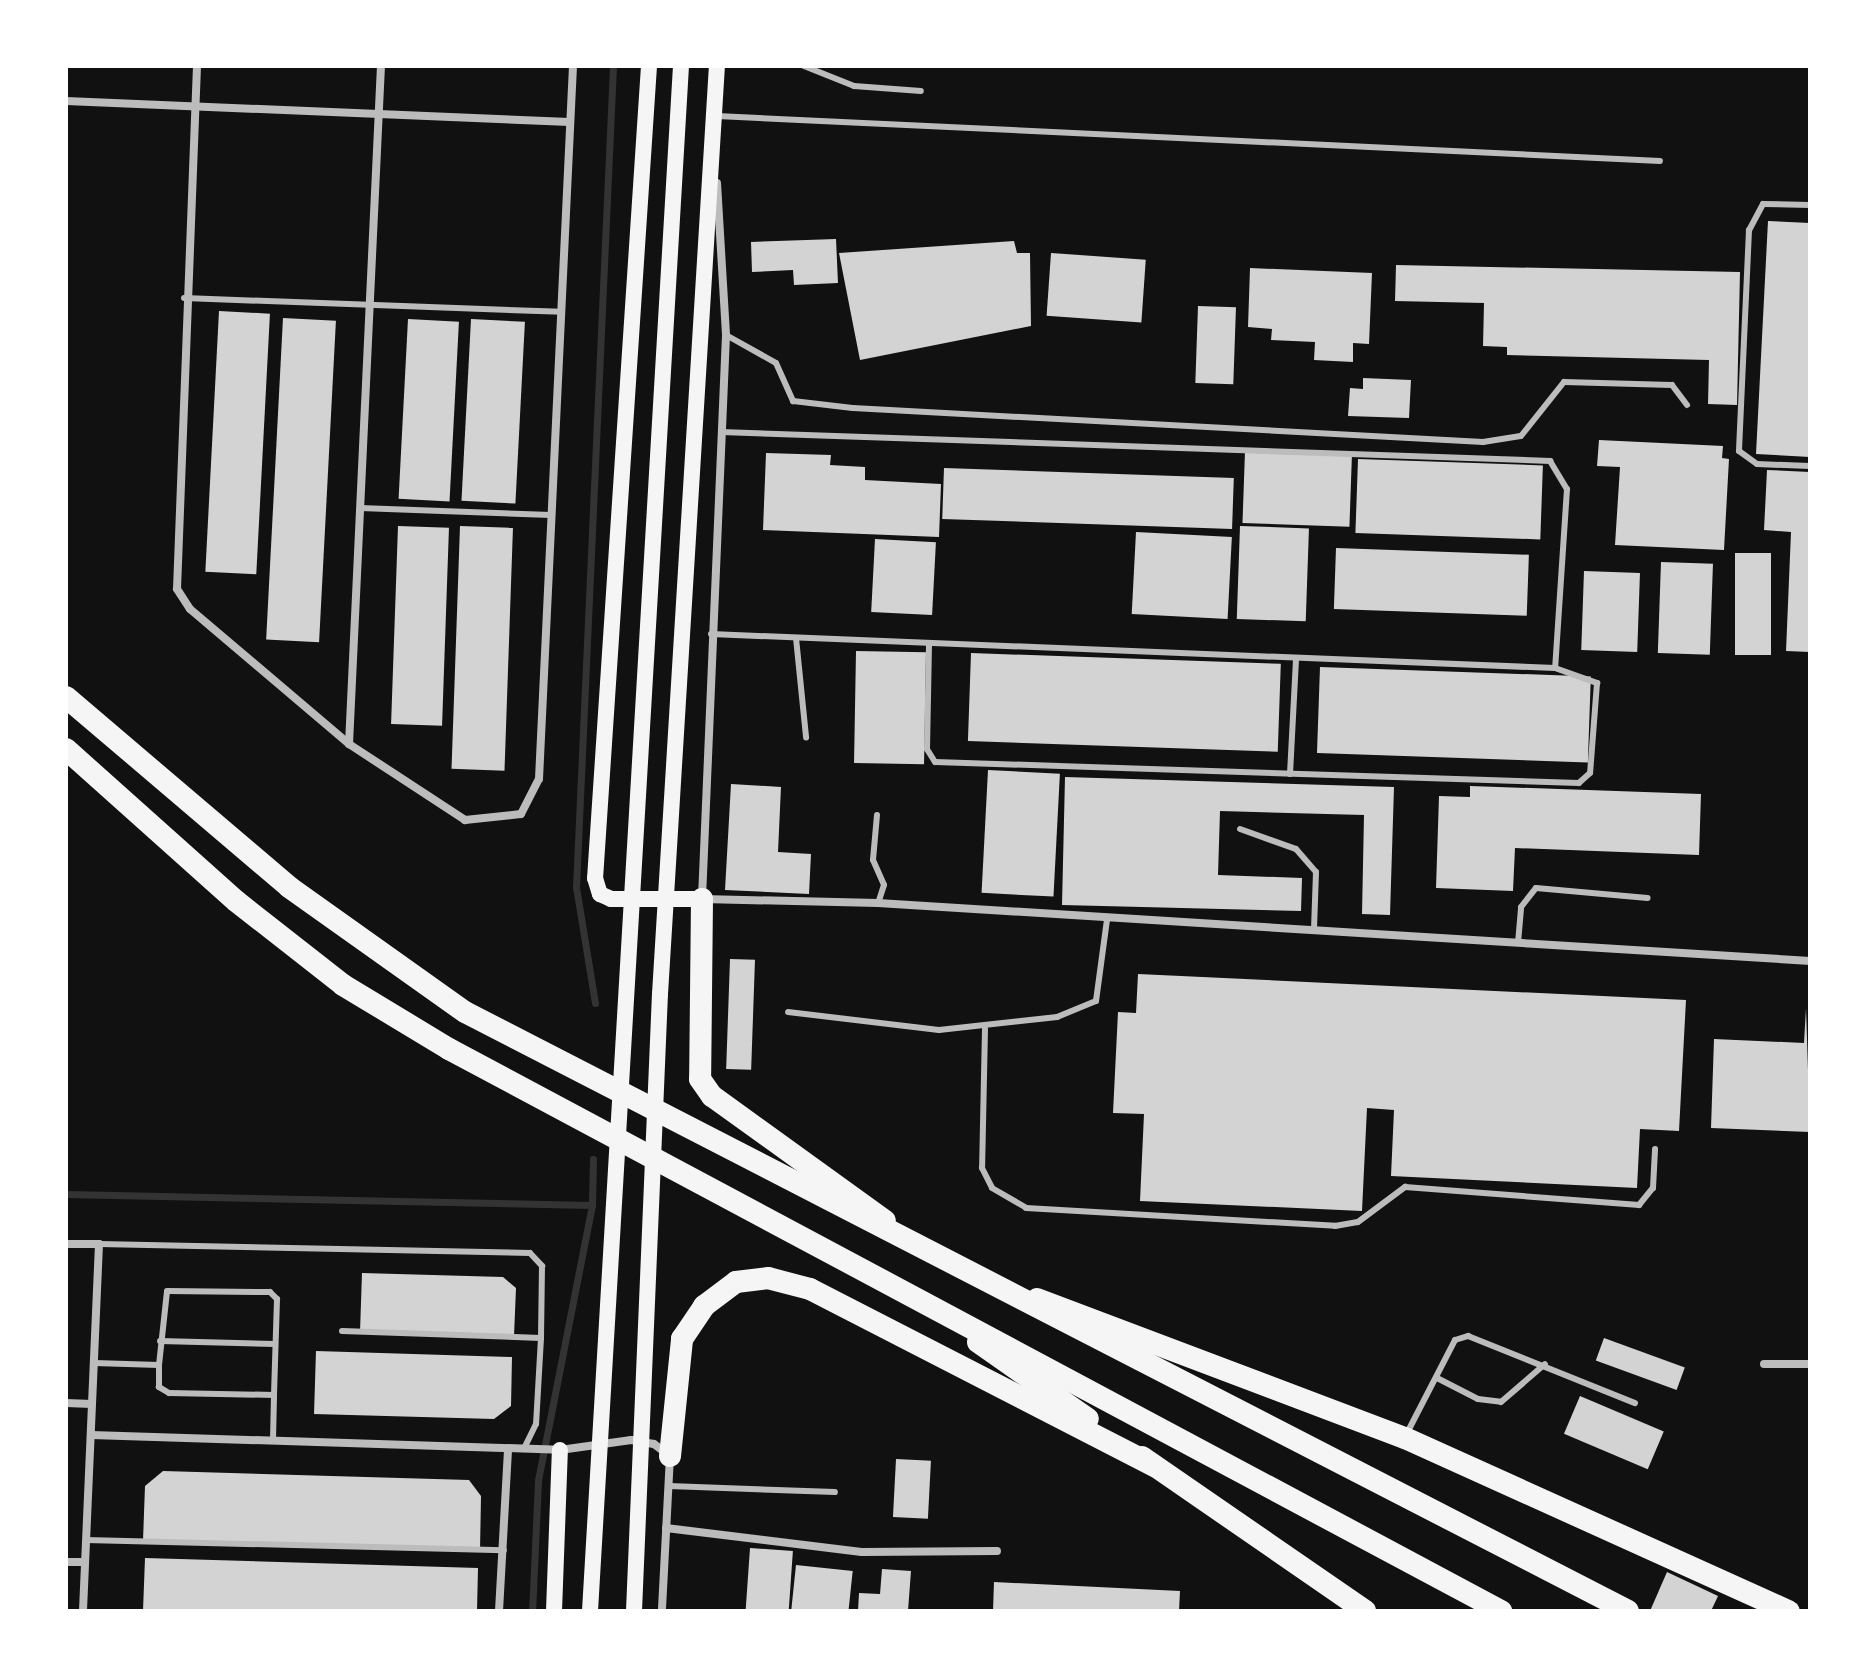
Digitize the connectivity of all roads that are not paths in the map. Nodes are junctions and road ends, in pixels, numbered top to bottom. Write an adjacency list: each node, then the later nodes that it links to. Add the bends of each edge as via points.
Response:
1 (197, 66): 10 (street)
2 (381, 66): 11 (street)
3 (573, 66): 13 (street)
4 (649, 66): 39 (main road, via 595,878 600,894 611,899)
5 (681, 66): 86 (main road)
6 (717, 66): 12 (main road)
7 (804, 66): 8 (lane, via 854,86)
8 (921, 91)
9 (66, 101): 10 (street)
10 (195, 108): 11 (street); 17 (street)
11 (379, 116): 13 (street); 18 (street)
12 (717, 116): 14 (main road); 15 (lane)
13 (570, 122): 19 (street)
14 (714, 146): 20 (street); 87 (main road, via 660,994)
15 (1660, 161)
16 (1810, 205): 23 (lane, via 1763,204 1749,230 1739,451 1757,464)
17 (184, 298): 18 (lane); 33 (street, via 174,566 190,609)
18 (370, 305): 19 (lane); 24 (street)
19 (561, 312): 25 (street)
20 (726, 335): 21 (lane, via 776,363 793,401 853,408 1483,442 1521,436 1564,382 1672,385); 22 (street)
21 (1687, 405)
22 (721, 432): 26 (street); 30 (lane, via 1550,461 1567,489)
23 (1810, 466)
24 (360, 508): 25 (lane); 33 (street)
25 (551, 515): 33 (street, via 539,779 521,814 451,815)
26 (711, 634): 27 (lane); 39 (street)
27 (796, 638): 28 (lane); 32 (lane)
28 (929, 644): 29 (lane); 35 (lane, via 927,749 935,762)
29 (1296, 660): 30 (lane); 35 (lane)
30 (1555, 668): 35 (lane, via 1597,683 1590,773 1579,783)
31 (66, 697): 50 (highway, via 289,887 465,1012)
32 (806, 737)
33 (349, 744)
34 (66, 749): 52 (highway, via 236,901 343,985 449,1049)
35 (1290, 774)
36 (877, 815): 40 (lane, via 873,860 884,885)
37 (1240, 829): 42 (lane, via 1296,849 1316,872)
38 (1648, 898): 43 (lane, via 1536,888 1521,907)
39 (702, 899): 40 (street); 50 (highway, via 700,1079 712,1096)
40 (878, 903): 41 (street)
41 (1107, 920): 42 (street); 46 (lane, via 1096,1001 1057,1017)
42 (1314, 930): 43 (street)
43 (1518, 943): 44 (street)
44 (1810, 961)
45 (788, 1012): 46 (lane)
46 (985, 1029): 47 (lane, via 982,1168 992,1188 1026,1208 1335,1226 1358,1222 1405,1187 1639,1205 1653,1188)
47 (1655, 1149)
48 (66, 1244): 49 (street)
49 (99, 1244): 54 (lane, via 530,1253 542,1266); 57 (street)
50 (924, 1253): 51 (highway)
51 (950, 1268): 68 (highway); 91 (highway)
52 (893, 1282): 74 (highway); 90 (highway)
53 (342, 1331): 54 (lane)
54 (541, 1338): 71 (lane, via 536,1424)
55 (160, 1341): 56 (lane); 56 (lane, via 167,1291 270,1292 277,1299); 61 (lane)
56 (275, 1344): 63 (lane)
57 (94, 1363): 61 (lane); 66 (street)
58 (1545, 1364): 62 (lane, via 1501,1402); 62 (lane, via 1468,1336 1455,1340); 65 (lane)
59 (1764, 1364): 60 (street)
60 (1810, 1364)
61 (159, 1365): 63 (lane, via 159,1387 169,1393)
62 (1437, 1378): 68 (lane)
63 (274, 1395): 69 (lane)
64 (66, 1403): 66 (street)
65 (1635, 1403)
66 (92, 1404): 67 (street)
67 (91, 1435): 69 (street); 78 (street)
68 (1405, 1438): 92 (highway)
69 (273, 1440): 70 (street)
70 (508, 1448): 71 (street); 79 (street)
71 (527, 1448): 72 (street)
72 (557, 1449): 73 (street, via 631,1440); 85 (main road)
73 (670, 1456): 74 (highway, via 682,1339 704,1306 736,1282 768,1278 810,1289); 75 (street)
74 (1154, 1466): 89 (highway)
75 (669, 1486): 76 (lane); 77 (street)
76 (835, 1492)
77 (666, 1528): 80 (street, via 862,1552); 88 (street)
78 (86, 1540): 79 (lane); 82 (street)
79 (504, 1550): 84 (street)
80 (997, 1551)
81 (66, 1562): 82 (street)
82 (85, 1562): 83 (street)
83 (83, 1611)
84 (499, 1611)
85 (554, 1611)
86 (590, 1611)
87 (634, 1611)
88 (662, 1611)
89 (1365, 1611)
90 (1501, 1611)
91 (1628, 1611)
92 (1789, 1611)

